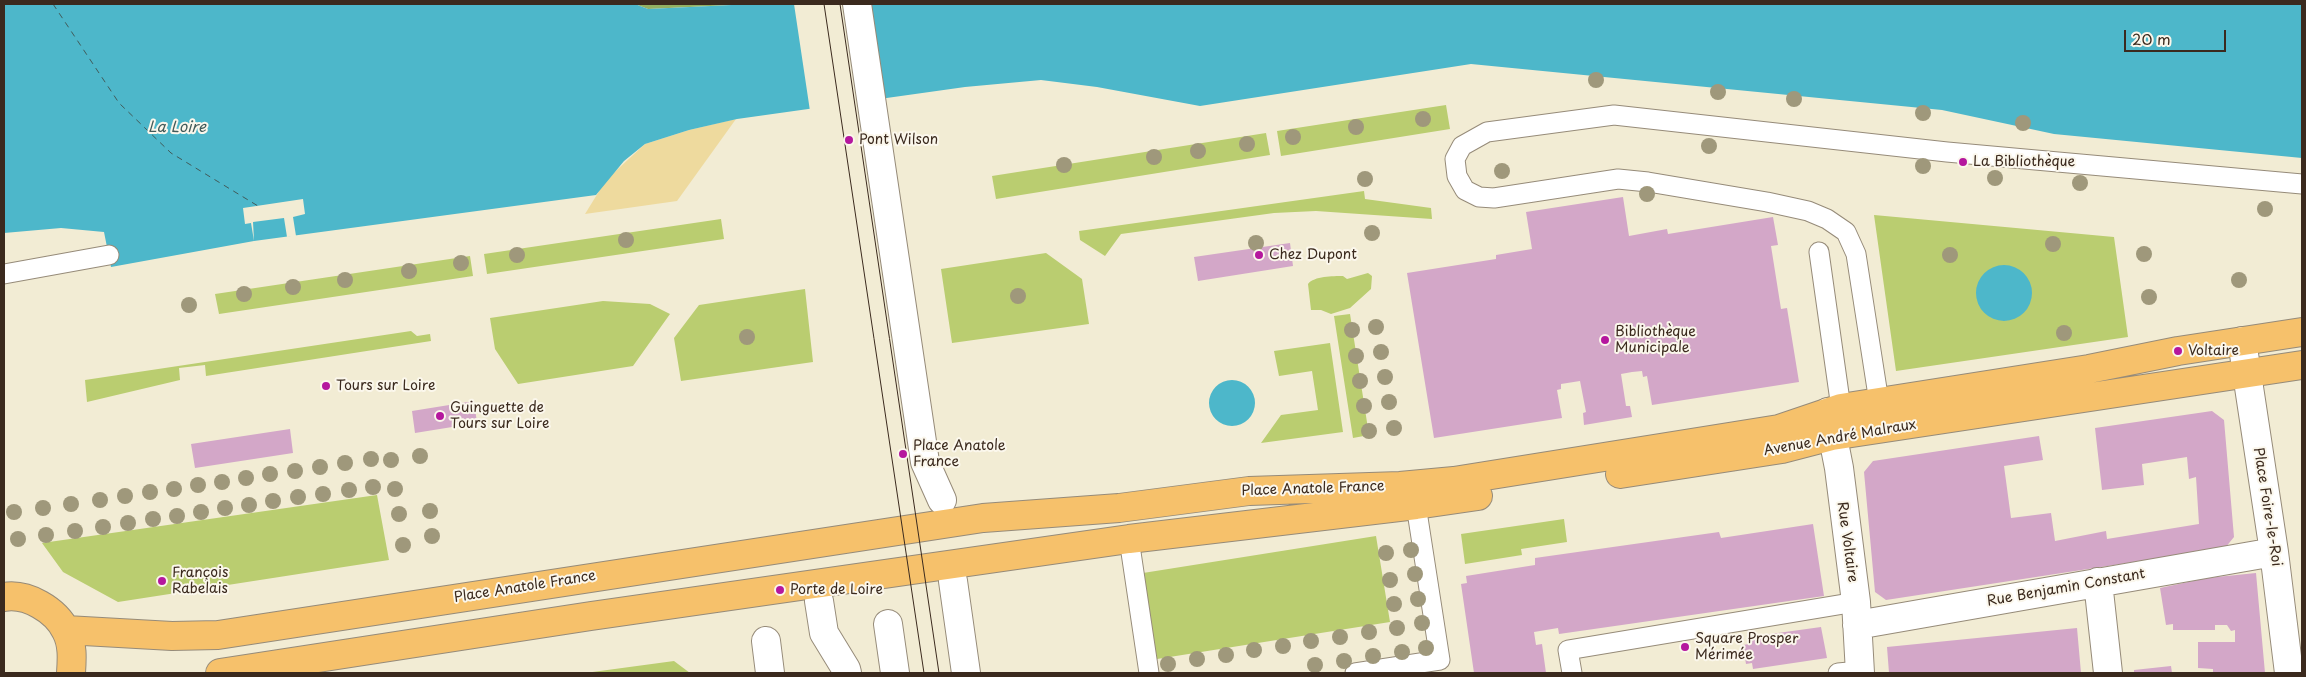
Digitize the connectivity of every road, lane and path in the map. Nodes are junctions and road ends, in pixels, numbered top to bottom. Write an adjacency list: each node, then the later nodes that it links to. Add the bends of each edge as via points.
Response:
1 (857, 4): 13 (street, via 925,462)
2 (2302, 184): 10 (lane, via 1947,152 1614,115 1487,132 1462,146 1455,159 1457,176 1465,190 1479,197 1494,198 1618,179 1767,202 1808,211 1827,219 1846,232 1856,254)
3 (1819, 252): 11 (lane)
4 (108, 255): 5 (lane)
5 (4, 274)
6 (2302, 332): 7 (main road, Avenue André Malraux)
7 (2242, 341): 9 (street, Place Foire-le-Roi); 10 (main road, Avenue André Malraux)
8 (2302, 365): 9 (main road, Avenue André Malraux)
9 (2247, 374): 11 (main road, Avenue André Malraux); 16 (street, Place Foire-le-Roi)
10 (1879, 402): 11 (main road, Avenue André Malraux)
11 (1834, 418): 12 (main road, Avenue André Malraux, via 1782,449); 21 (street, Rue Voltaire)
12 (1408, 495): 14 (main road, Avenue André Malraux); 23 (main road, Place Anatole France, via 1249,490 1119,508 983,518 218,635 172,636); 33 (lane, via 1440,660)
13 (942, 500)
14 (1377, 510): 15 (main road, Place Anatole France)
15 (1129, 539): 27 (main road, Place Anatole France); 32 (lane)
16 (2274, 552): 18 (street, Rue Benjamin Constant); 36 (street, Place Foire-le-Roi)
17 (953, 581): 31 (street)
18 (2098, 582): 21 (street, Rue Benjamin Constant); 35 (street)
19 (4, 597): 23 (main road, via 32,600 52,612)
20 (819, 601): 29 (street, via 824,633)
21 (1856, 613): 25 (street, Rue Voltaire); 34 (lane, via 1568,650)
22 (888, 624): 30 (street)
23 (66, 630): 26 (main road, via 72,652)
24 (766, 641): 28 (street)
25 (1853, 672)
26 (71, 673)
27 (220, 673)
28 (770, 673)
29 (847, 673)
30 (895, 673)
31 (966, 673)
32 (1149, 673)
33 (1355, 673)
34 (1572, 673)
35 (2108, 673)
36 (2289, 673)

